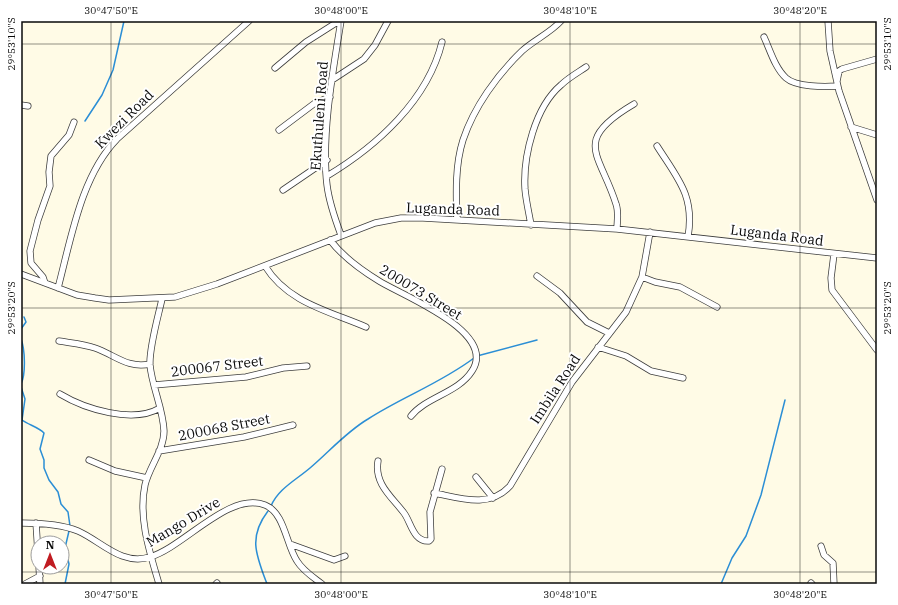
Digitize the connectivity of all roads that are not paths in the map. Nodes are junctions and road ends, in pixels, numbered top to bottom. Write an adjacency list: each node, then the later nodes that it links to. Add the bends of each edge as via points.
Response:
1 (249, 21): 41 (street, Kwezi Road, via 122,134 103,155 86,189)
2 (340, 21): 10 (street, via 306,42); 11 (street, Ekuthuleni Road)
3 (388, 21): 11 (street, via 367,56)
4 (561, 21): 27 (street, via 510,63 472,119 463,140 458,164)
5 (828, 21): 12 (street, via 830,51)
6 (764, 37): 12 (street, via 780,71 790,81 814,87)
7 (442, 42): 23 (street, via 434,67 411,104 362,152)
8 (877, 59): 12 (street, via 842,69)
9 (586, 67): 28 (street, via 565,81 551,95 531,138 527,153 525,191)
10 (275, 68)
11 (332, 80): 13 (street, Ekuthuleni Road)
12 (837, 85): 18 (street)
13 (330, 97): 19 (street, via 316,103); 22 (street, Ekuthuleni Road)
14 (634, 104): 29 (street, via 619,112 603,127 597,134 595,145 595,155 617,206)
15 (21, 105): 16 (street)
16 (28, 106)
17 (74, 122): 40 (street, via 69,135 51,156 50,186 30,251 31,263)
18 (851, 127): 20 (street); 25 (street)
19 (279, 130)
20 (877, 135)
21 (657, 146): 32 (street, via 688,197)
22 (327, 160): 23 (street, Ekuthuleni Road); 24 (street)
23 (326, 176): 31 (street, Ekuthuleni Road, via 331,205)
24 (283, 190)
25 (876, 191): 26 (street)
26 (877, 200)
27 (457, 220): 28 (street, Luganda Road); 31 (street, Luganda Road, via 401,218 374,223)
28 (531, 225): 29 (street, Luganda Road)
29 (617, 229): 30 (street, Luganda Road)
30 (650, 232): 32 (street, Luganda Road); 39 (street, Imbila Road)
31 (341, 235): 33 (street, Luganda Road)
32 (688, 237): 34 (street, Luganda Road)
33 (330, 240): 36 (street, Luganda Road); 55 (street, 200073 Street, via 348,259 377,280 454,324 474,344 475,364 467,377 444,395 416,410)
34 (834, 254): 35 (street, Luganda Road); 48 (street, via 832,290)
35 (877, 258)
36 (265, 266): 42 (street, Luganda Road, via 195,292); 44 (street, via 274,279 297,299)
37 (21, 274): 40 (street, Luganda Road)
38 (537, 276): 45 (street, via 560,293 587,322)
39 (642, 277): 43 (street, via 680,287); 45 (street, Imbila Road, via 626,312)
40 (45, 283): 41 (street, Luganda Road)
41 (58, 288): 42 (street, Luganda Road, via 77,295 109,300)
42 (162, 299): 49 (street)
43 (717, 307)
44 (366, 327)
45 (609, 333): 47 (street, Imbila Road)
46 (59, 342): 49 (street, via 96,348 127,364)
47 (598, 347): 51 (street, via 626,356 651,371); 64 (street, Imbila Road, via 572,382 510,486)
48 (877, 350)
49 (150, 364): 52 (street)
50 (307, 366): 52 (street, 200067 Street, via 283,368 246,377)
51 (683, 378)
52 (154, 385): 54 (street)
53 (60, 394): 54 (street, via 111,414 144,414)
54 (160, 408): 57 (street, via 164,432)
55 (411, 416)
56 (293, 425): 57 (street, 200068 Street, via 244,437)
57 (159, 451): 62 (street)
58 (88, 460): 62 (street, via 115,471)
59 (378, 462): 63 (street, via 378,475 386,490 404,513 418,539 422,541 429,541 431,535 429,516)
60 (442, 469): 63 (street)
61 (476, 477): 64 (street)
62 (147, 478): 71 (street, via 143,499)
63 (434, 493): 64 (street, Imbila Road, via 472,501)
64 (493, 498)
65 (21, 523): 66 (street, Mango Drive)
66 (36, 523): 67 (street); 71 (street, Mango Drive, via 78,531 123,557)
67 (37, 535)
68 (290, 544): 70 (street, via 334,560); 71 (street, Mango Drive, via 276,512 252,502 235,505); 76 (street, Mango Drive, via 298,563)
69 (821, 546): 77 (street, via 824,555 833,563)
70 (345, 556)
71 (150, 557): 75 (street)
72 (40, 576): 73 (street); 74 (street)
73 (25, 584)
74 (40, 584)
75 (158, 584)
76 (322, 584)
77 (834, 584)

